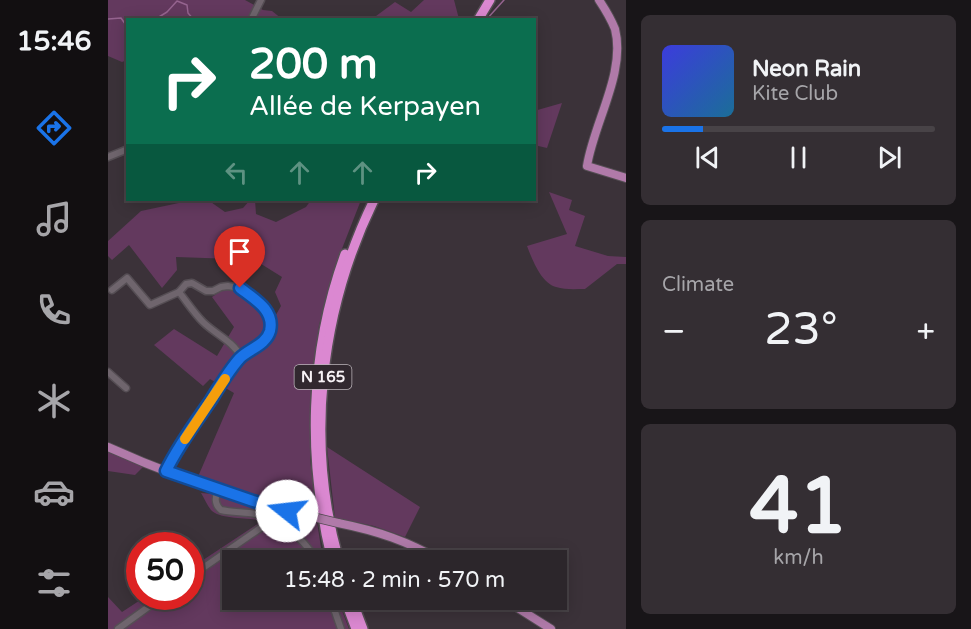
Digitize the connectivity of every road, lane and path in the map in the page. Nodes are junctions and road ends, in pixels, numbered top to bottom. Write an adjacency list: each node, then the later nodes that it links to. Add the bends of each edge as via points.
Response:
1 (261, 0): 7 (street)
2 (483, 0): 8 (highway)
3 (490, 0): 6 (highway)
4 (496, 0): 6 (highway)
5 (599, 0): 11 (main road, via 614,28 618,63 587,166)
6 (481, 15)
7 (252, 18)
8 (472, 18)
9 (126, 150): 10 (street)
10 (108, 157)
11 (626, 178)
12 (368, 201): 24 (highway, N 165, via 333,288 316,381 316,466)
13 (374, 201): 25 (highway, N 165, via 339,290 324,368 322,465)
14 (112, 290): 15 (street, via 127,278 150,305)
15 (179, 292): 16 (street, via 203,322); 16 (street, via 192,283 206,291 228,286 240,288 263,307 268,313 270,333)
16 (241, 357): 20 (street)
17 (108, 372): 18 (street)
18 (126, 388)
19 (108, 447): 20 (main road)
20 (166, 471): 21 (main road)
21 (218, 489): 22 (street, via 215,497 221,510); 26 (main road, bridge, via 268,506 394,537)
22 (273, 520): 23 (street, via 297,535); 27 (street)
23 (310, 550)
24 (330, 550)
25 (336, 550)
26 (423, 550)
27 (204, 567)
28 (144, 610): 33 (street)
29 (334, 610): 34 (street)
30 (349, 610): 35 (highway)
31 (356, 610): 36 (highway)
32 (521, 610): 37 (main road)
33 (117, 629)
34 (341, 629)
35 (356, 629)
36 (363, 629)
37 (551, 629)

